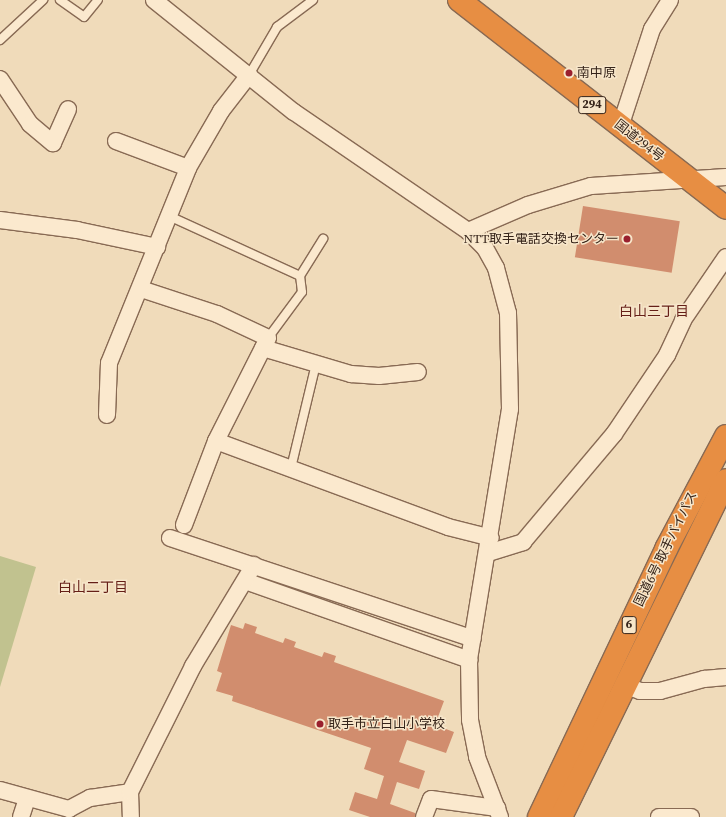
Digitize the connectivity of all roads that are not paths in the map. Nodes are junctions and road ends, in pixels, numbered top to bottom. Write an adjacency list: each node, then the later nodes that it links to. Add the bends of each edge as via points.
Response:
1 (43, 0): 8 (lane)
2 (60, 0): 3 (lane, via 84,17)
3 (98, 0)
4 (154, 0): 9 (street)
5 (313, 0): 9 (lane, via 277,27)
6 (459, 0): 12 (highway, 国道294号 / 294)
7 (670, 0): 12 (street, via 652,29)
8 (0, 40)
9 (249, 75): 14 (street, via 221,111); 20 (street, via 294,112)
10 (0, 79): 11 (street, via 30,124 53,143)
11 (68, 109)
12 (620, 127): 16 (highway, 国道294号 / 294)
13 (116, 141): 14 (street)
14 (188, 168): 18 (street)
15 (726, 177): 16 (street)
16 (690, 181): 17 (highway, 国道294号 / 294); 20 (street, via 591,186 528,205)
17 (726, 208)
18 (169, 216): 22 (street); 24 (lane)
19 (0, 220): 22 (street, via 77,230)
20 (468, 231): 36 (street, via 485,248 496,268 509,320 510,409)
21 (323, 239): 24 (lane)
22 (157, 247): 25 (street)
23 (726, 257): 36 (street, via 683,320 667,355 614,434 523,542)
24 (300, 276): 26 (lane, via 302,292)
25 (141, 289): 26 (street, via 217,314); 29 (street, via 110,363)
26 (266, 343): 27 (street); 31 (street)
27 (316, 364): 28 (street, via 351,374 379,376); 32 (lane)
28 (418, 372)
29 (107, 415)
30 (726, 436): 50 (highway, 国道6号 取手バイパス / 6, via 666,549)
31 (216, 441): 32 (street); 34 (street)
32 (292, 468): 36 (street)
33 (726, 480): 42 (highway, 国道6号 取手バイパス / 6)
34 (184, 525)
35 (170, 538): 37 (street)
36 (490, 545): 39 (street)
37 (254, 565): 38 (street); 39 (street)
38 (245, 581): 40 (street); 44 (street, via 193,666)
39 (472, 639): 40 (street)
40 (469, 660): 46 (street, via 470,720 477,756)
41 (726, 678): 42 (street, via 704,679 660,691 640,691)
42 (623, 685): 51 (highway, 国道6号 取手バイパス / 6)
43 (0, 790): 45 (street)
44 (130, 792): 45 (street, via 90,798 69,809); 48 (street)
45 (27, 799): 47 (street)
46 (499, 812): 49 (street, via 431,799)
47 (21, 817)
48 (131, 817)
49 (424, 817)
50 (539, 817)
51 (561, 817)
52 (659, 817): 53 (street)
53 (691, 817)

